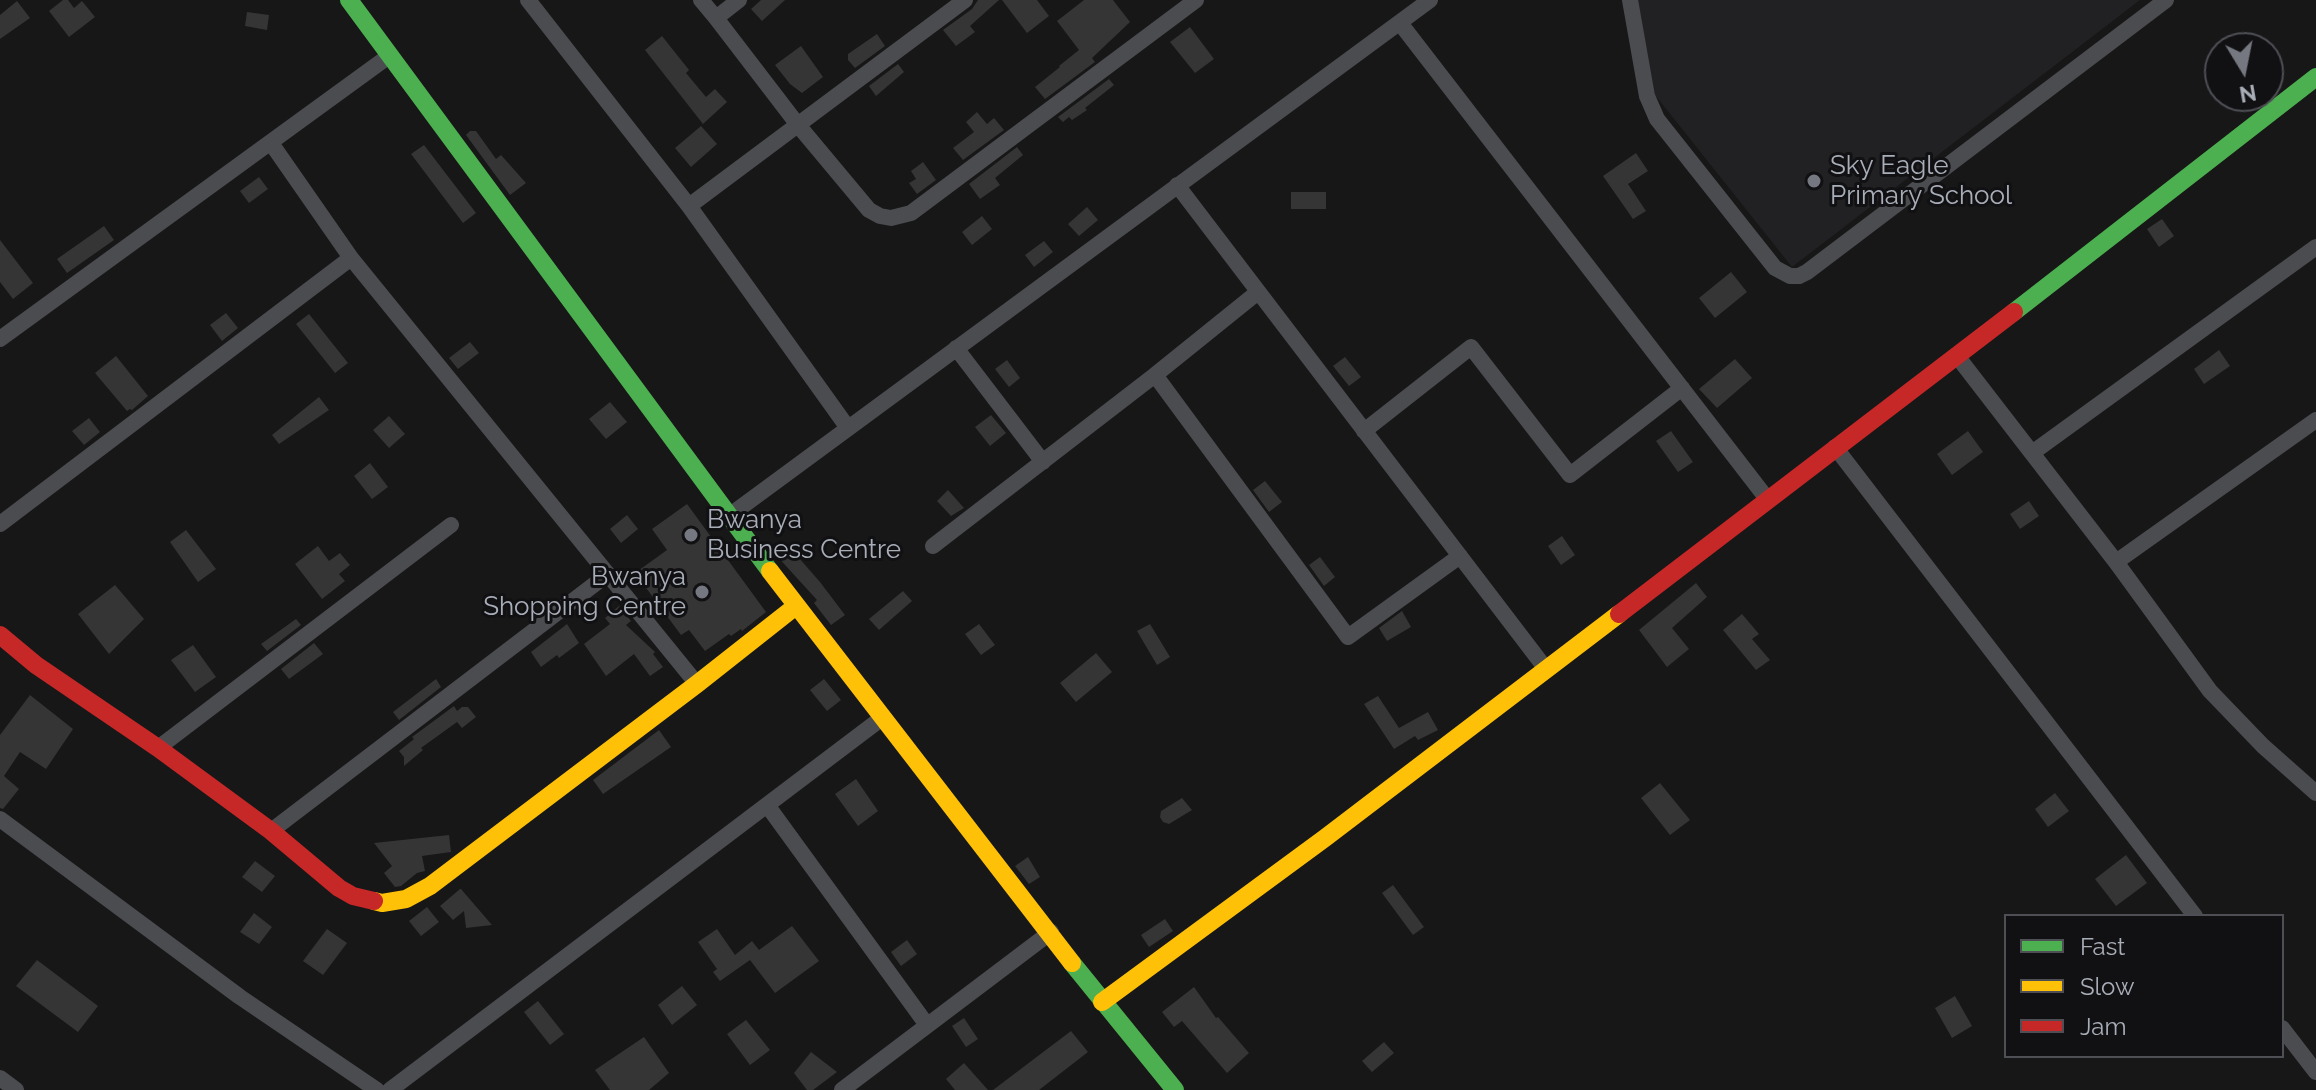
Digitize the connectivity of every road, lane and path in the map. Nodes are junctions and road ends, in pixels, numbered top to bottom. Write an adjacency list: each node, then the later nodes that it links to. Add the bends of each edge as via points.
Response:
1 (349, 0): 12 (street)
2 (528, 0): 17 (street)
3 (701, 0): 10 (street)
4 (739, 0): 10 (street)
5 (965, 0): 14 (street)
6 (1196, 0): 14 (street, via 903,217 869,210)
7 (1430, 0): 11 (street)
8 (1630, 0): 9 (street, via 1657,119 1775,268 1790,276 1807,272)
9 (2166, 0)
10 (716, 18): 14 (street)
11 (1400, 23): 16 (street); 25 (street)
12 (389, 56): 15 (street); 33 (street)
13 (2316, 77): 23 (street)
14 (798, 125): 17 (street)
15 (271, 143): 19 (street); 21 (street)
16 (1177, 185): 20 (street); 22 (street)
17 (689, 206): 27 (street)
18 (2316, 247): 30 (street)
19 (351, 258): 34 (street); 39 (street)
20 (1258, 292): 24 (street); 28 (street)
21 (0, 339)
22 (956, 348): 27 (street); 31 (street)
23 (1957, 356): 29 (street); 30 (street)
24 (1155, 375): 31 (street); 37 (street, via 1348,637)
25 (1682, 388): 28 (street, via 1570,475 1471,347); 32 (street)
26 (2316, 420): 38 (street)
27 (848, 428): 33 (street)
28 (1364, 431): 37 (street)
29 (1835, 447): 32 (street); 50 (street)
30 (2032, 453): 38 (street)
31 (1043, 462): 36 (street)
32 (1768, 500): 42 (street)
33 (729, 516): 40 (street)
34 (0, 524)
35 (451, 525): 45 (street)
36 (933, 546)
37 (1460, 556): 42 (street)
38 (2116, 562): 46 (street, via 2210,691)
39 (608, 574): 43 (street); 49 (street)
40 (796, 606): 43 (street); 44 (street)
41 (0, 635): 45 (street)
42 (1546, 669): 52 (street)
43 (697, 684): 49 (street, via 406,899 382,903 353,896)
44 (882, 718): 47 (street); 51 (street)
45 (158, 748): 49 (street)
46 (2316, 793)
47 (767, 805): 53 (street); 59 (street)
48 (0, 819): 58 (street, via 240,997)
49 (271, 831)
50 (2193, 914)
51 (1051, 932): 52 (street); 53 (street)
52 (1102, 1002): 61 (street)
53 (927, 1025): 60 (street)
54 (2284, 1031): 55 (street)
55 (2316, 1072)
56 (0, 1078): 57 (street)
57 (16, 1090)
58 (377, 1090)
59 (390, 1090)
60 (842, 1090)
61 (1175, 1090)

